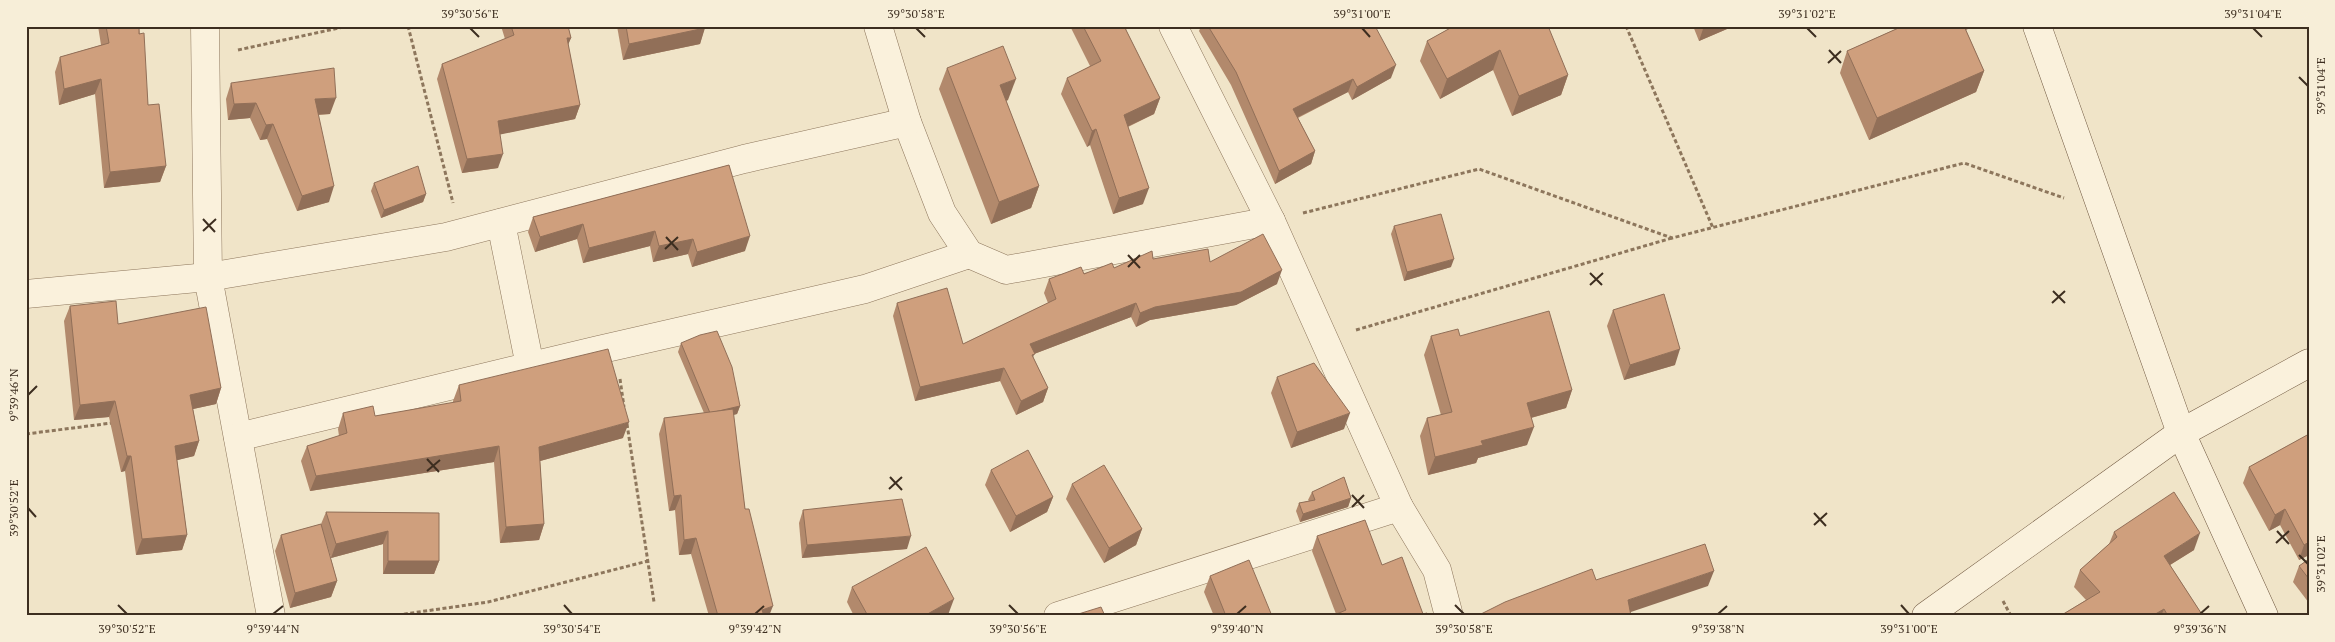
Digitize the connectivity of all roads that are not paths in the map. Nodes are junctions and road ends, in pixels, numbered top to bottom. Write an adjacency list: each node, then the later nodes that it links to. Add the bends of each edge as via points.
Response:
1 (205, 26): 9 (street)
2 (878, 26): 5 (street)
3 (1172, 26): 6 (street)
4 (2037, 26): 13 (street)
5 (907, 122): 7 (street, via 744,159); 8 (street, via 942,213)
6 (1271, 221): 8 (street, via 1006,270); 15 (street)
7 (501, 223): 9 (street); 12 (street)
8 (969, 254): 12 (street, via 866,289)
9 (208, 277): 10 (street); 14 (street)
10 (26, 294)
11 (2309, 362): 13 (street)
12 (530, 366): 14 (street)
13 (2181, 433): 19 (street); 20 (street)
14 (238, 437): 16 (street)
15 (1399, 507): 17 (street); 18 (street, via 1437,570)
16 (270, 616)
17 (1058, 616)
18 (1449, 616)
19 (1926, 616)
20 (2264, 616)

